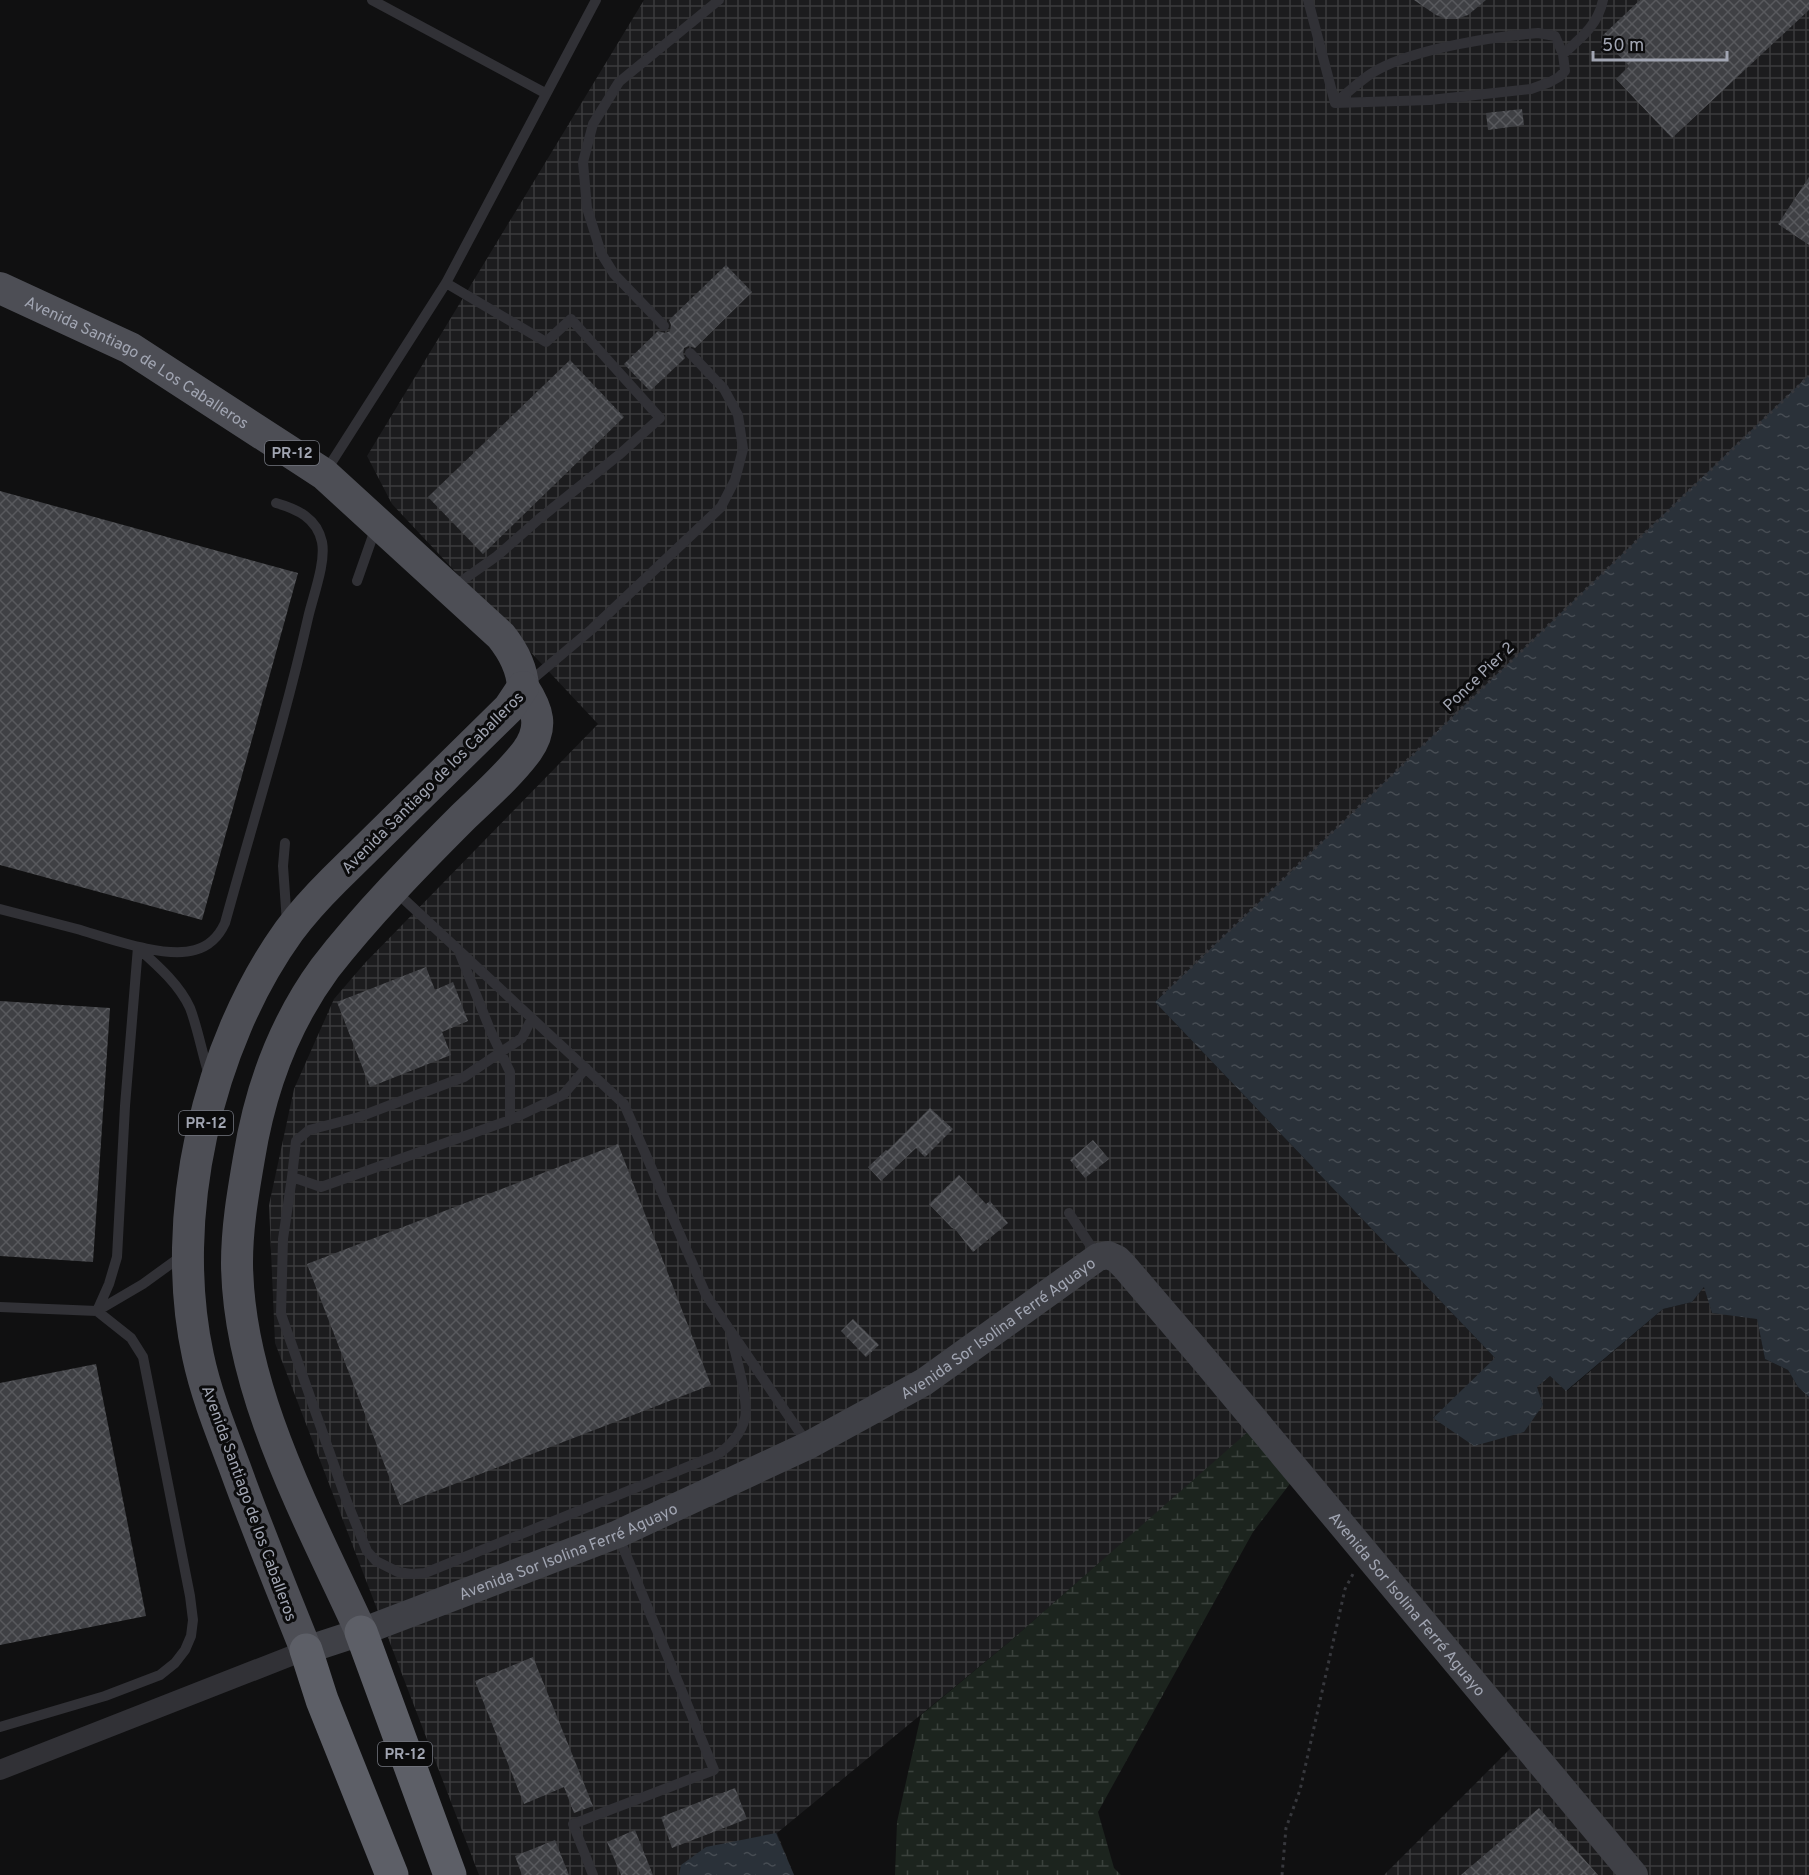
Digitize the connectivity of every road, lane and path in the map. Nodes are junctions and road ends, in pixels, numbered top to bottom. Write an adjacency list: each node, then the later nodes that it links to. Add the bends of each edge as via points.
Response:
1 (372, 0): 7 (lane)
2 (596, 0): 7 (lane)
3 (719, 0): 11 (lane, via 619,82 593,124 584,162 587,208 601,253 614,274)
4 (1308, 0): 8 (lane)
5 (1603, 0): 6 (lane, via 1586,34)
6 (1563, 54): 8 (lane, via 1565,71 1531,89 1430,100); 8 (lane, via 1555,36 1538,33 1449,47 1403,58 1377,70)
7 (545, 93): 9 (lane)
8 (1335, 104)
9 (446, 283): 14 (lane); 18 (lane, via 546,342 571,319 660,418 497,556)
10 (0, 288): 14 (main road, Avenida Santiago de Los Caballeros / PR-12, via 130,348)
11 (664, 326)
12 (690, 353): 19 (lane, via 724,389 738,415 742,449 735,480 721,507 592,630)
13 (1809, 376): 26 (path, Ponce Pier 2)
14 (324, 474): 16 (main road, Avenida Santiago de Los Caballeros / PR-12)
15 (276, 503): 24 (lane, via 308,516 317,527 322,558 303,642 225,922 220,934 209,944 194,950)
16 (377, 524): 17 (lane); 18 (main road, Avenida Santiago de Los Caballeros / PR-12)
17 (357, 581)
18 (450, 589): 19 (main road, Avenida Santiago de Los Caballeros / PR-12, via 507,643 520,668)
19 (523, 687): 21 (main road, Avenida Santiago de los Caballeros / PR-12, via 537,714 533,742); 23 (main road, Avenida Santiago de los Caballeros / PR-12, via 509,708 334,880)
20 (285, 843): 23 (lane)
21 (394, 890): 25 (lane); 42 (main road, Avenida Santiago de los Caballeros / PR-12, via 324,970 282,1043 260,1103 238,1232 242,1318 259,1393 282,1456)
22 (0, 909): 24 (lane)
23 (288, 933): 30 (main road, Avenida Santiago de los Caballeros / PR-12, via 241,1014)
24 (138, 947): 30 (lane, via 173,983 190,1008); 37 (lane, via 117,1257)
25 (459, 951): 27 (lane); 28 (lane)
26 (1163, 994)
27 (531, 1018): 28 (lane, via 522,1038); 29 (lane)
28 (500, 1051): 31 (lane, via 510,1072); 32 (lane, via 464,1077 359,1117 309,1130 296,1142)
29 (586, 1068): 31 (lane, via 563,1095); 38 (lane, via 624,1104 706,1295)
30 (214, 1093): 34 (main road, Avenida Santiago de los Caballeros / PR-12, via 193,1185)
31 (510, 1120): 32 (lane, via 321,1186)
32 (292, 1177): 38 (lane, via 283,1239 281,1314 361,1539 376,1561 398,1572 425,1573 717,1455 735,1439 746,1416)
33 (1069, 1213): 35 (lane)
34 (188, 1252): 37 (lane); 43 (main road, Avenida Santiago de los Caballeros / PR-12, via 191,1310 206,1388)
35 (1098, 1257): 39 (street, Avenida Sor Isolina Ferré Aguayo, via 924,1382); 41 (street, Avenida Sor Isolina Ferré Aguayo, via 1108,1255 1117,1259)
36 (0, 1306): 37 (lane)
37 (98, 1311): 44 (lane, via 131,1338 143,1357 190,1596 191,1636 176,1663 160,1675)
38 (731, 1334): 39 (lane)
39 (809, 1445): 40 (street, Avenida Sor Isolina Ferré Aguayo)
40 (618, 1534): 42 (street, Avenida Sor Isolina Ferré Aguayo); 48 (lane, via 714,1770 573,1824)
41 (1358, 1543): 49 (path, via 1300,1790 1286,1828); 50 (street, Avenida Sor Isolina Ferré Aguayo)
42 (361, 1632): 43 (street, Avenida Sor Isolina Ferré Aguayo); 47 (highway, Avenida Santiago de los Caballeros / PR-12)
43 (306, 1650): 45 (street); 46 (highway, Avenida Santiago de los Caballeros / PR-12)
44 (0, 1727)
45 (0, 1770)
46 (392, 1875)
47 (450, 1875)
48 (593, 1875)
49 (1282, 1875)
50 (1634, 1875)

